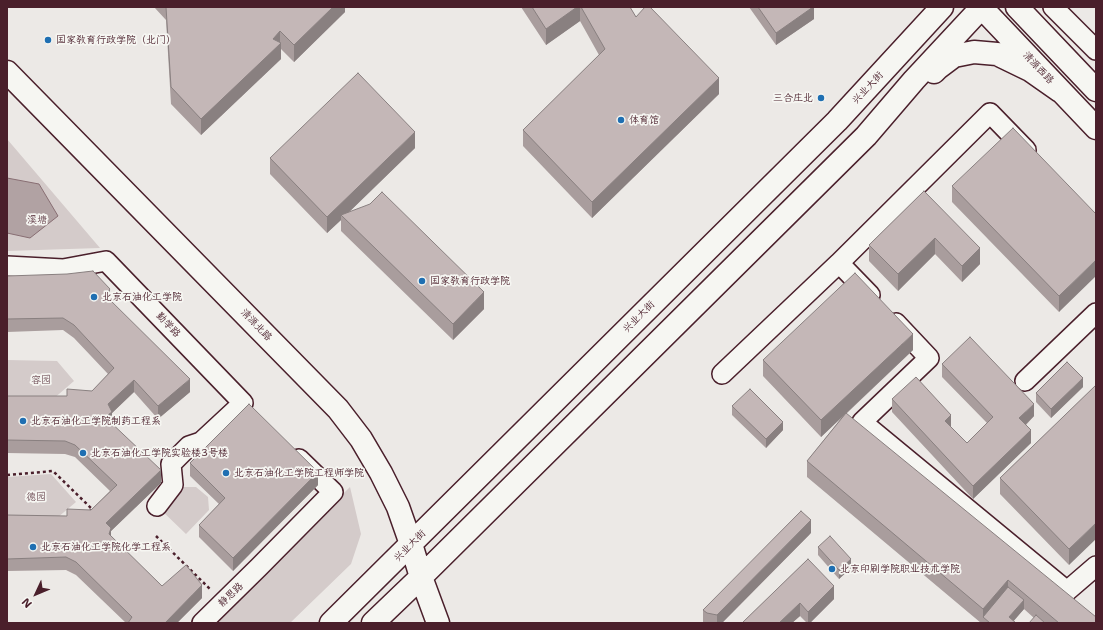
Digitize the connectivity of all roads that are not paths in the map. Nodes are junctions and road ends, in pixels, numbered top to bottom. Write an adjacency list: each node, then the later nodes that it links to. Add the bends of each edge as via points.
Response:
1 (942, 7): 19 (main road, 兴业大街, via 837,121)
2 (981, 7): 8 (main road, 清源西路); 10 (main road)
3 (1017, 7): 7 (main road)
4 (1053, 7): 5 (street)
5 (1096, 50)
6 (7, 72): 19 (main road, 清源北路, via 338,409 361,439 381,473 398,507)
7 (1096, 90)
8 (1060, 91): 9 (main road, 清源西路); 10 (main road, via 1030,70 997,54 974,52 954,56 938,68 905,104)
9 (1096, 128)
10 (866, 136): 21 (main road)
11 (1038, 163): 12 (street, via 990,113)
12 (839, 263): 15 (street); 20 (street, via 929,358 862,422 1068,591)
13 (7, 266): 18 (street, 勤学路, via 63,269 106,261 248,408 201,442 188,446 171,464 173,485)
14 (1096, 313): 16 (street)
15 (722, 374)
16 (1025, 381)
17 (288, 448): 22 (street, 静思路, via 333,492)
18 (157, 506)
19 (411, 544): 21 (main road, 清源北路); 23 (main road, 兴业大街)
20 (1096, 566)
21 (421, 577): 24 (main road); 25 (main road, 清源北路)
22 (202, 623)
23 (331, 623)
24 (373, 623)
25 (438, 623)

